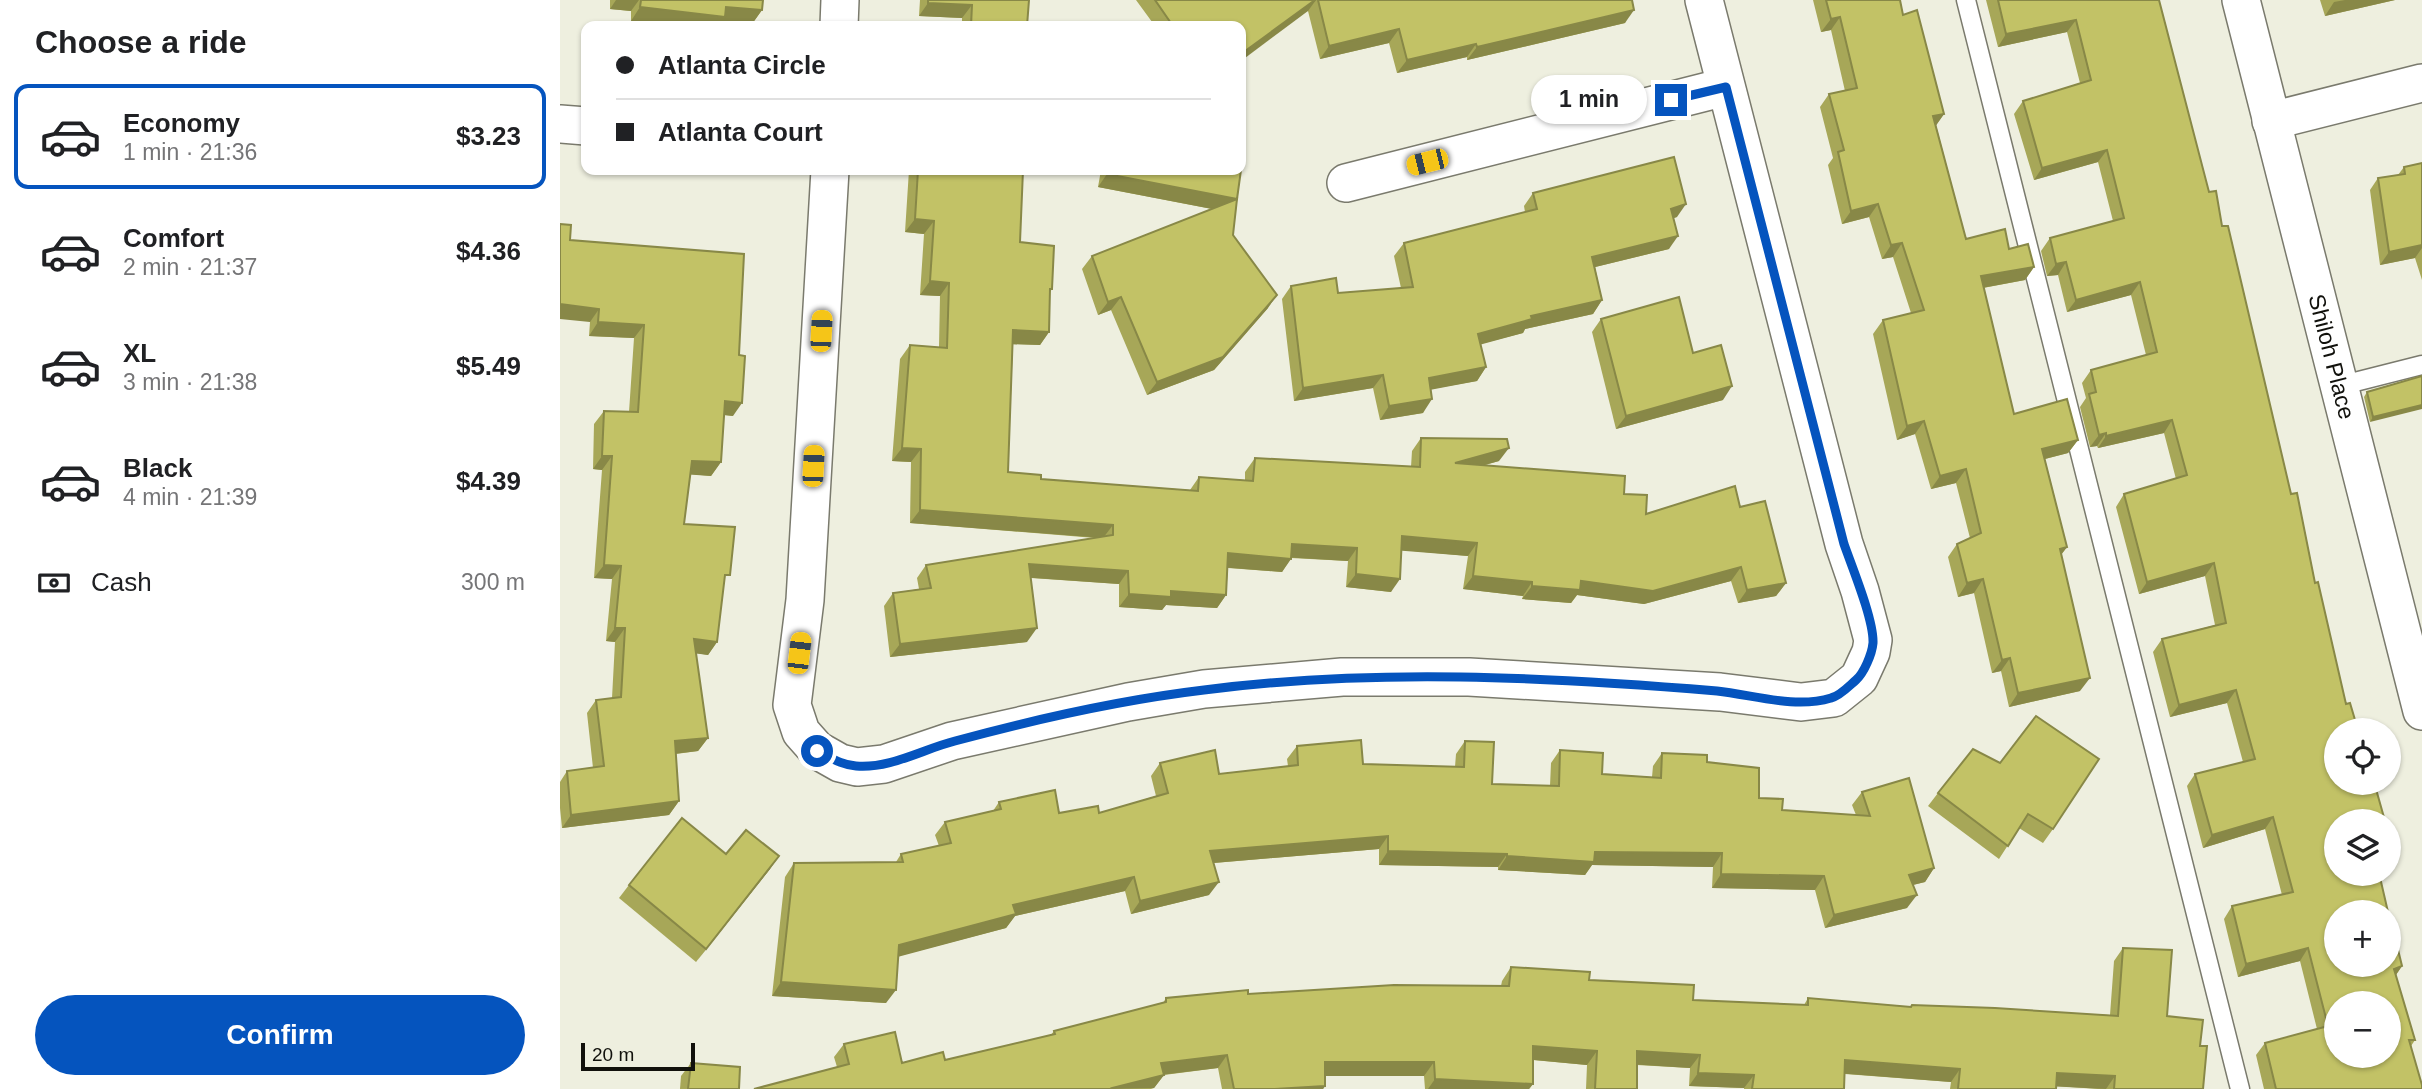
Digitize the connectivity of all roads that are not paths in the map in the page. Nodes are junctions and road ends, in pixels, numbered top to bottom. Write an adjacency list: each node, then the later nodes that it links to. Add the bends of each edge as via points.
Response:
1 (840, 0): 5 (street)
2 (1704, 0): 7 (street)
3 (1966, 0): 17 (lane)
4 (2241, 0): 8 (street, Shiloh Place)
5 (839, 21)
6 (2422, 83): 8 (street)
7 (1726, 87): 11 (street, via 1873,640 1859,678 1834,698 1801,702 1720,692 1469,677 1342,677 1128,702 952,741 884,764 857,767 840,763 817,751 801,732 792,705 805,600); 12 (street)
8 (2272, 121): 14 (street, Shiloh Place)
9 (560, 124): 10 (street)
10 (581, 126)
11 (831, 175)
12 (1346, 183)
13 (2422, 365): 14 (lane)
14 (2339, 386): 15 (street, Shiloh Place)
15 (2413, 639): 16 (street, Shiloh Place)
16 (2422, 711)
17 (2240, 1089)

